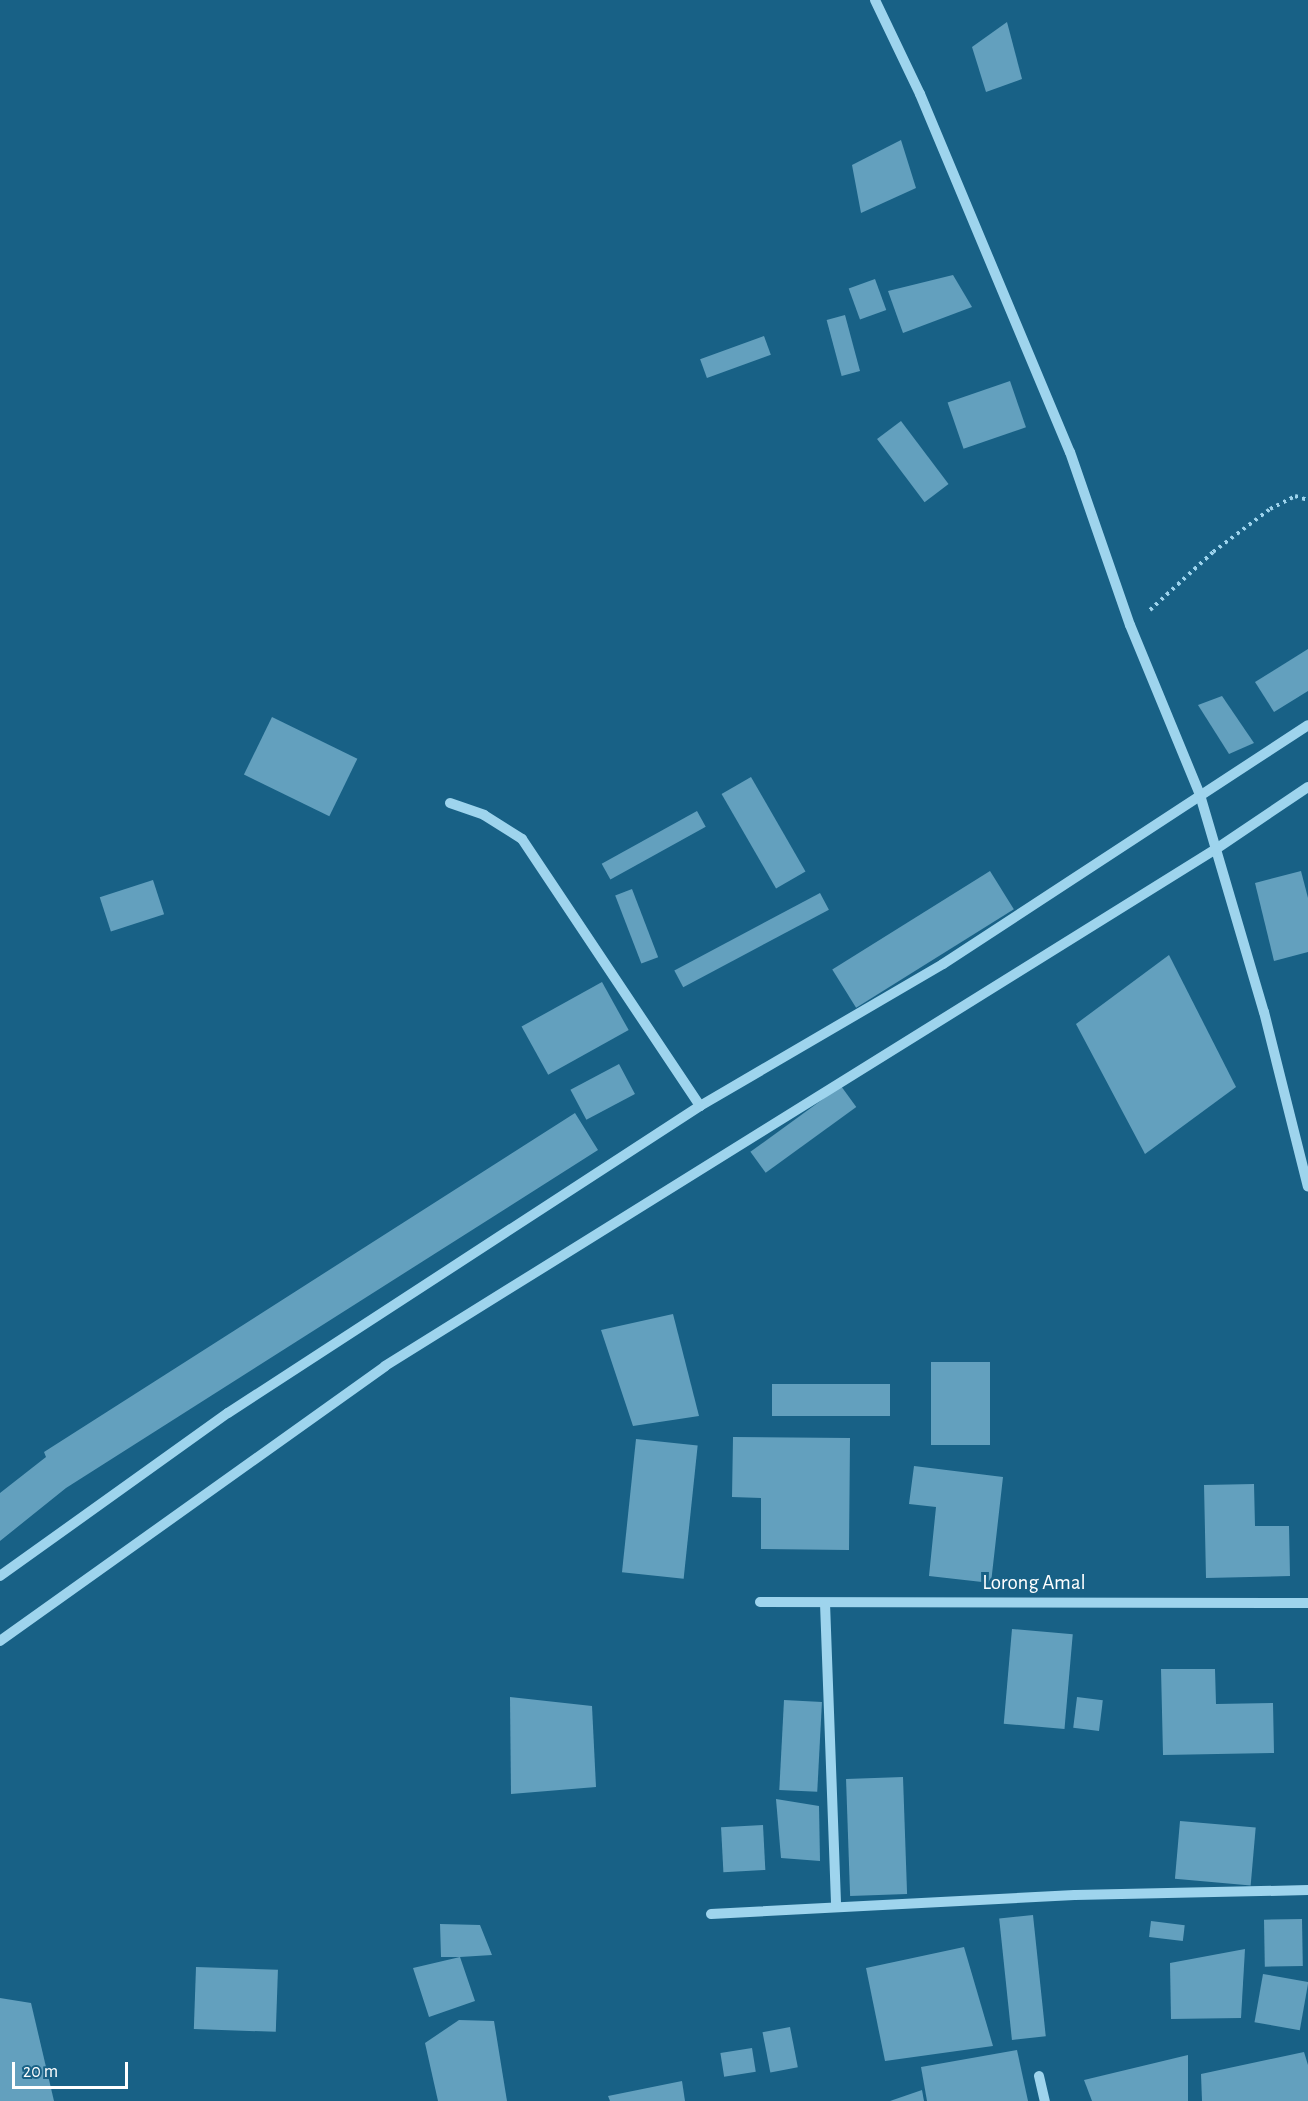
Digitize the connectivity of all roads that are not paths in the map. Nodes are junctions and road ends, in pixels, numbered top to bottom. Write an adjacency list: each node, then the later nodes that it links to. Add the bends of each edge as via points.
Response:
1 (875, 0): 4 (street, via 920,94 1070,452 1130,625)
2 (1308, 725): 4 (street)
3 (1308, 787): 6 (street)
4 (1200, 795): 6 (street); 7 (street, via 943,964)
5 (450, 803): 7 (street, via 484,815 522,839)
6 (1216, 849): 8 (street, via 1264,1012); 13 (street, via 385,1366)
7 (700, 1106): 9 (street, via 228,1413)
8 (1308, 1187)
9 (0, 1576)
10 (760, 1602): 11 (street, Lorong Amal)
11 (825, 1602): 12 (street, Lorong Amal); 15 (street)
12 (1308, 1603)
13 (0, 1641)
14 (1308, 1890): 15 (street)
15 (837, 1905): 16 (street)
16 (711, 1914)
17 (1039, 2076): 18 (street)
18 (1045, 2101)

